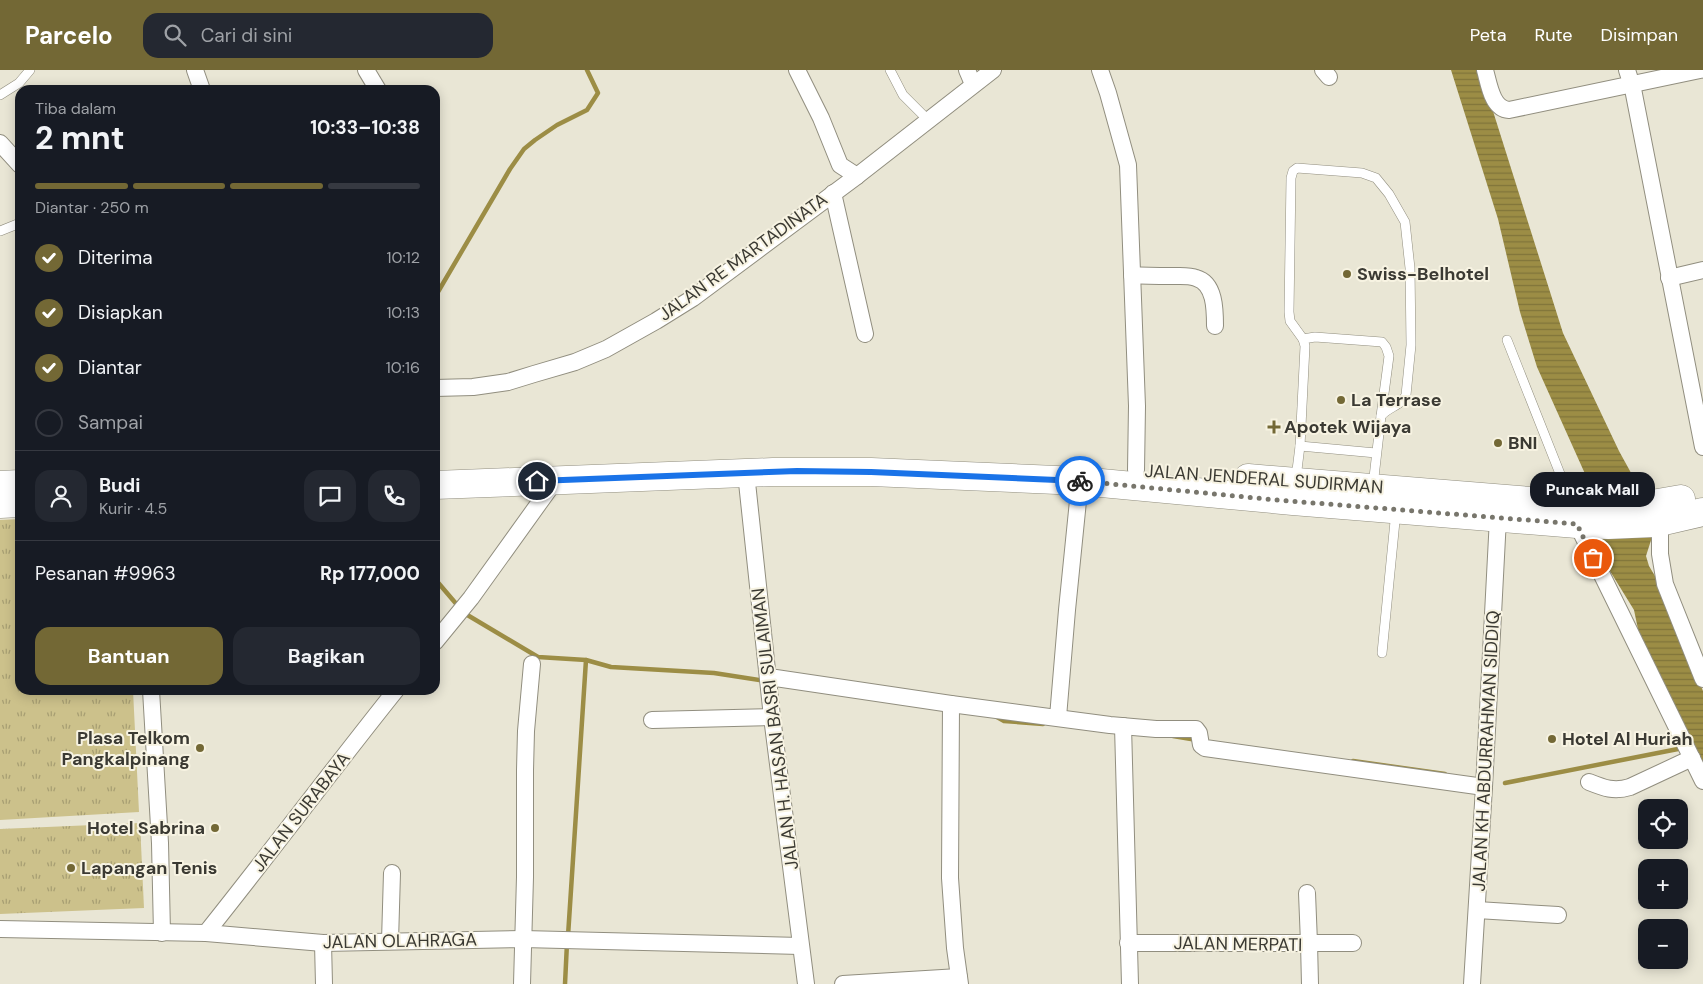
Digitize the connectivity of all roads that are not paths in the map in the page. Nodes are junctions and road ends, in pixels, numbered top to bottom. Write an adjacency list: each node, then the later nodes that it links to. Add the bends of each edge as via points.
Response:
1 (30, 70): 12 (lane)
2 (195, 70): 13 (street)
3 (366, 70): 14 (street)
4 (796, 70): 20 (street, via 821,118 840,165)
5 (890, 70): 17 (lane, via 903,95)
6 (992, 70): 10 (street, JALAN RE MARTADINATA)
7 (1100, 70): 25 (street, via 1128,165)
8 (1485, 70): 11 (street, via 1497,104 1505,110 1575,98)
9 (1700, 70): 11 (street)
10 (970, 77): 17 (street, JALAN RE MARTADINATA)
11 (1629, 78): 26 (street)
12 (16, 85)
13 (200, 85)
14 (375, 85)
15 (15, 86): 16 (lane)
16 (0, 95)
17 (928, 120): 20 (street, JALAN RE MARTADINATA)
18 (1, 146): 19 (street)
19 (15, 159)
20 (857, 176): 21 (street, JALAN RE MARTADINATA)
21 (833, 193): 28 (street); 31 (street, JALAN RE MARTADINATA, via 693,298 606,349 508,382)
22 (15, 225): 23 (lane)
23 (0, 231)
24 (1703, 270): 26 (street)
25 (1132, 276): 27 (street, via 1200,279 1214,301); 37 (street)
26 (1669, 278): 34 (street)
27 (1215, 326)
28 (865, 334)
29 (1303, 339): 32 (lane, via 1382,342 1389,356); 32 (lane, via 1290,321 1289,312 1293,171 1298,168 1362,173 1376,178 1405,222 1410,268 1411,345 1406,395); 33 (lane)
30 (1507, 340): 51 (lane)
31 (440, 388)
32 (1381, 416): 35 (lane)
33 (1300, 446): 35 (lane); 45 (lane)
34 (1703, 447)
35 (1376, 453): 44 (lane)
36 (440, 468): 37 (highway, JALAN JENDERAL SUDIRMAN, via 849,456 1014,461)
37 (1136, 470): 45 (highway, JALAN JENDERAL SUDIRMAN)
38 (746, 473): 39 (highway, JALAN JENDERAL SUDIRMAN); 40 (highway, JALAN JENDERAL SUDIRMAN, via 871,472); 58 (street, JALAN H. HASAN BASRI SULAIMAN)
39 (555, 481): 43 (highway, JALAN JENDERAL SUDIRMAN); 54 (street)
40 (1080, 481): 45 (highway, JALAN JENDERAL SUDIRMAN); 63 (street)
41 (15, 484): 42 (highway)
42 (0, 485)
43 (440, 485)
44 (1372, 487): 45 (highway, JALAN JENDERAL SUDIRMAN); 51 (highway, JALAN JENDERAL SUDIRMAN)
45 (1294, 491): 49 (highway, JALAN JENDERAL SUDIRMAN)
46 (1703, 496): 52 (highway, JALAN JENDERAL SUDIRMAN)
47 (0, 504): 48 (highway)
48 (15, 504)
49 (1396, 509): 53 (highway, JALAN JENDERAL SUDIRMAN); 55 (lane)
50 (1703, 512): 52 (highway, JALAN JENDERAL SUDIRMAN)
51 (1584, 515): 52 (highway, JALAN JENDERAL SUDIRMAN); 53 (highway, JALAN JENDERAL SUDIRMAN); 66 (street)
52 (1656, 516): 57 (street, via 1665,584)
53 (1498, 518): 69 (street, JALAN KH ABDURRAHMAN SIDDIQ)
54 (440, 636)
55 (1382, 653)
56 (532, 664): 77 (street, via 524,770)
57 (1703, 679)
58 (769, 681): 61 (street); 62 (street, JALAN H. HASAN BASRI SULAIMAN)
59 (151, 695): 75 (street)
60 (392, 695): 76 (street, JALAN SURABAYA)
61 (951, 708): 63 (street); 84 (street, via 950,878)
62 (772, 717): 64 (street); 83 (street, JALAN H. HASAN BASRI SULAIMAN)
63 (1058, 717): 65 (street)
64 (652, 720)
65 (1123, 731): 69 (street, via 1191,728 1197,730 1200,739 1210,749); 80 (street)
66 (1692, 758): 67 (street); 68 (street, via 1621,790 1610,790)
67 (1703, 781)
68 (1589, 782)
69 (1484, 787): 72 (street, JALAN KH ABDURRAHMAN SIDDIQ)
70 (392, 873): 78 (street)
71 (1307, 894): 81 (street)
72 (1477, 910): 73 (street); 91 (street, JALAN KH ABDURRAHMAN SIDDIQ)
73 (1558, 916)
74 (0, 929): 75 (street, JALAN OLAHRAGA)
75 (162, 933): 76 (street, JALAN OLAHRAGA)
76 (206, 933): 79 (street, JALAN OLAHRAGA)
77 (523, 939): 78 (street, JALAN OLAHRAGA); 83 (street, JALAN OLAHRAGA); 86 (street)
78 (390, 941): 79 (street, JALAN OLAHRAGA)
79 (323, 943): 85 (street)
80 (1128, 943): 81 (street, JALAN MERPATI); 89 (street)
81 (1309, 943): 82 (street); 90 (street, JALAN MERPATI)
82 (1353, 943)
83 (800, 946): 87 (street, JALAN H. HASAN BASRI SULAIMAN)
84 (960, 980): 88 (street)
85 (324, 984)
86 (522, 984)
87 (806, 984)
88 (843, 984)
89 (1130, 984)
90 (1310, 984)
91 (1472, 984)

